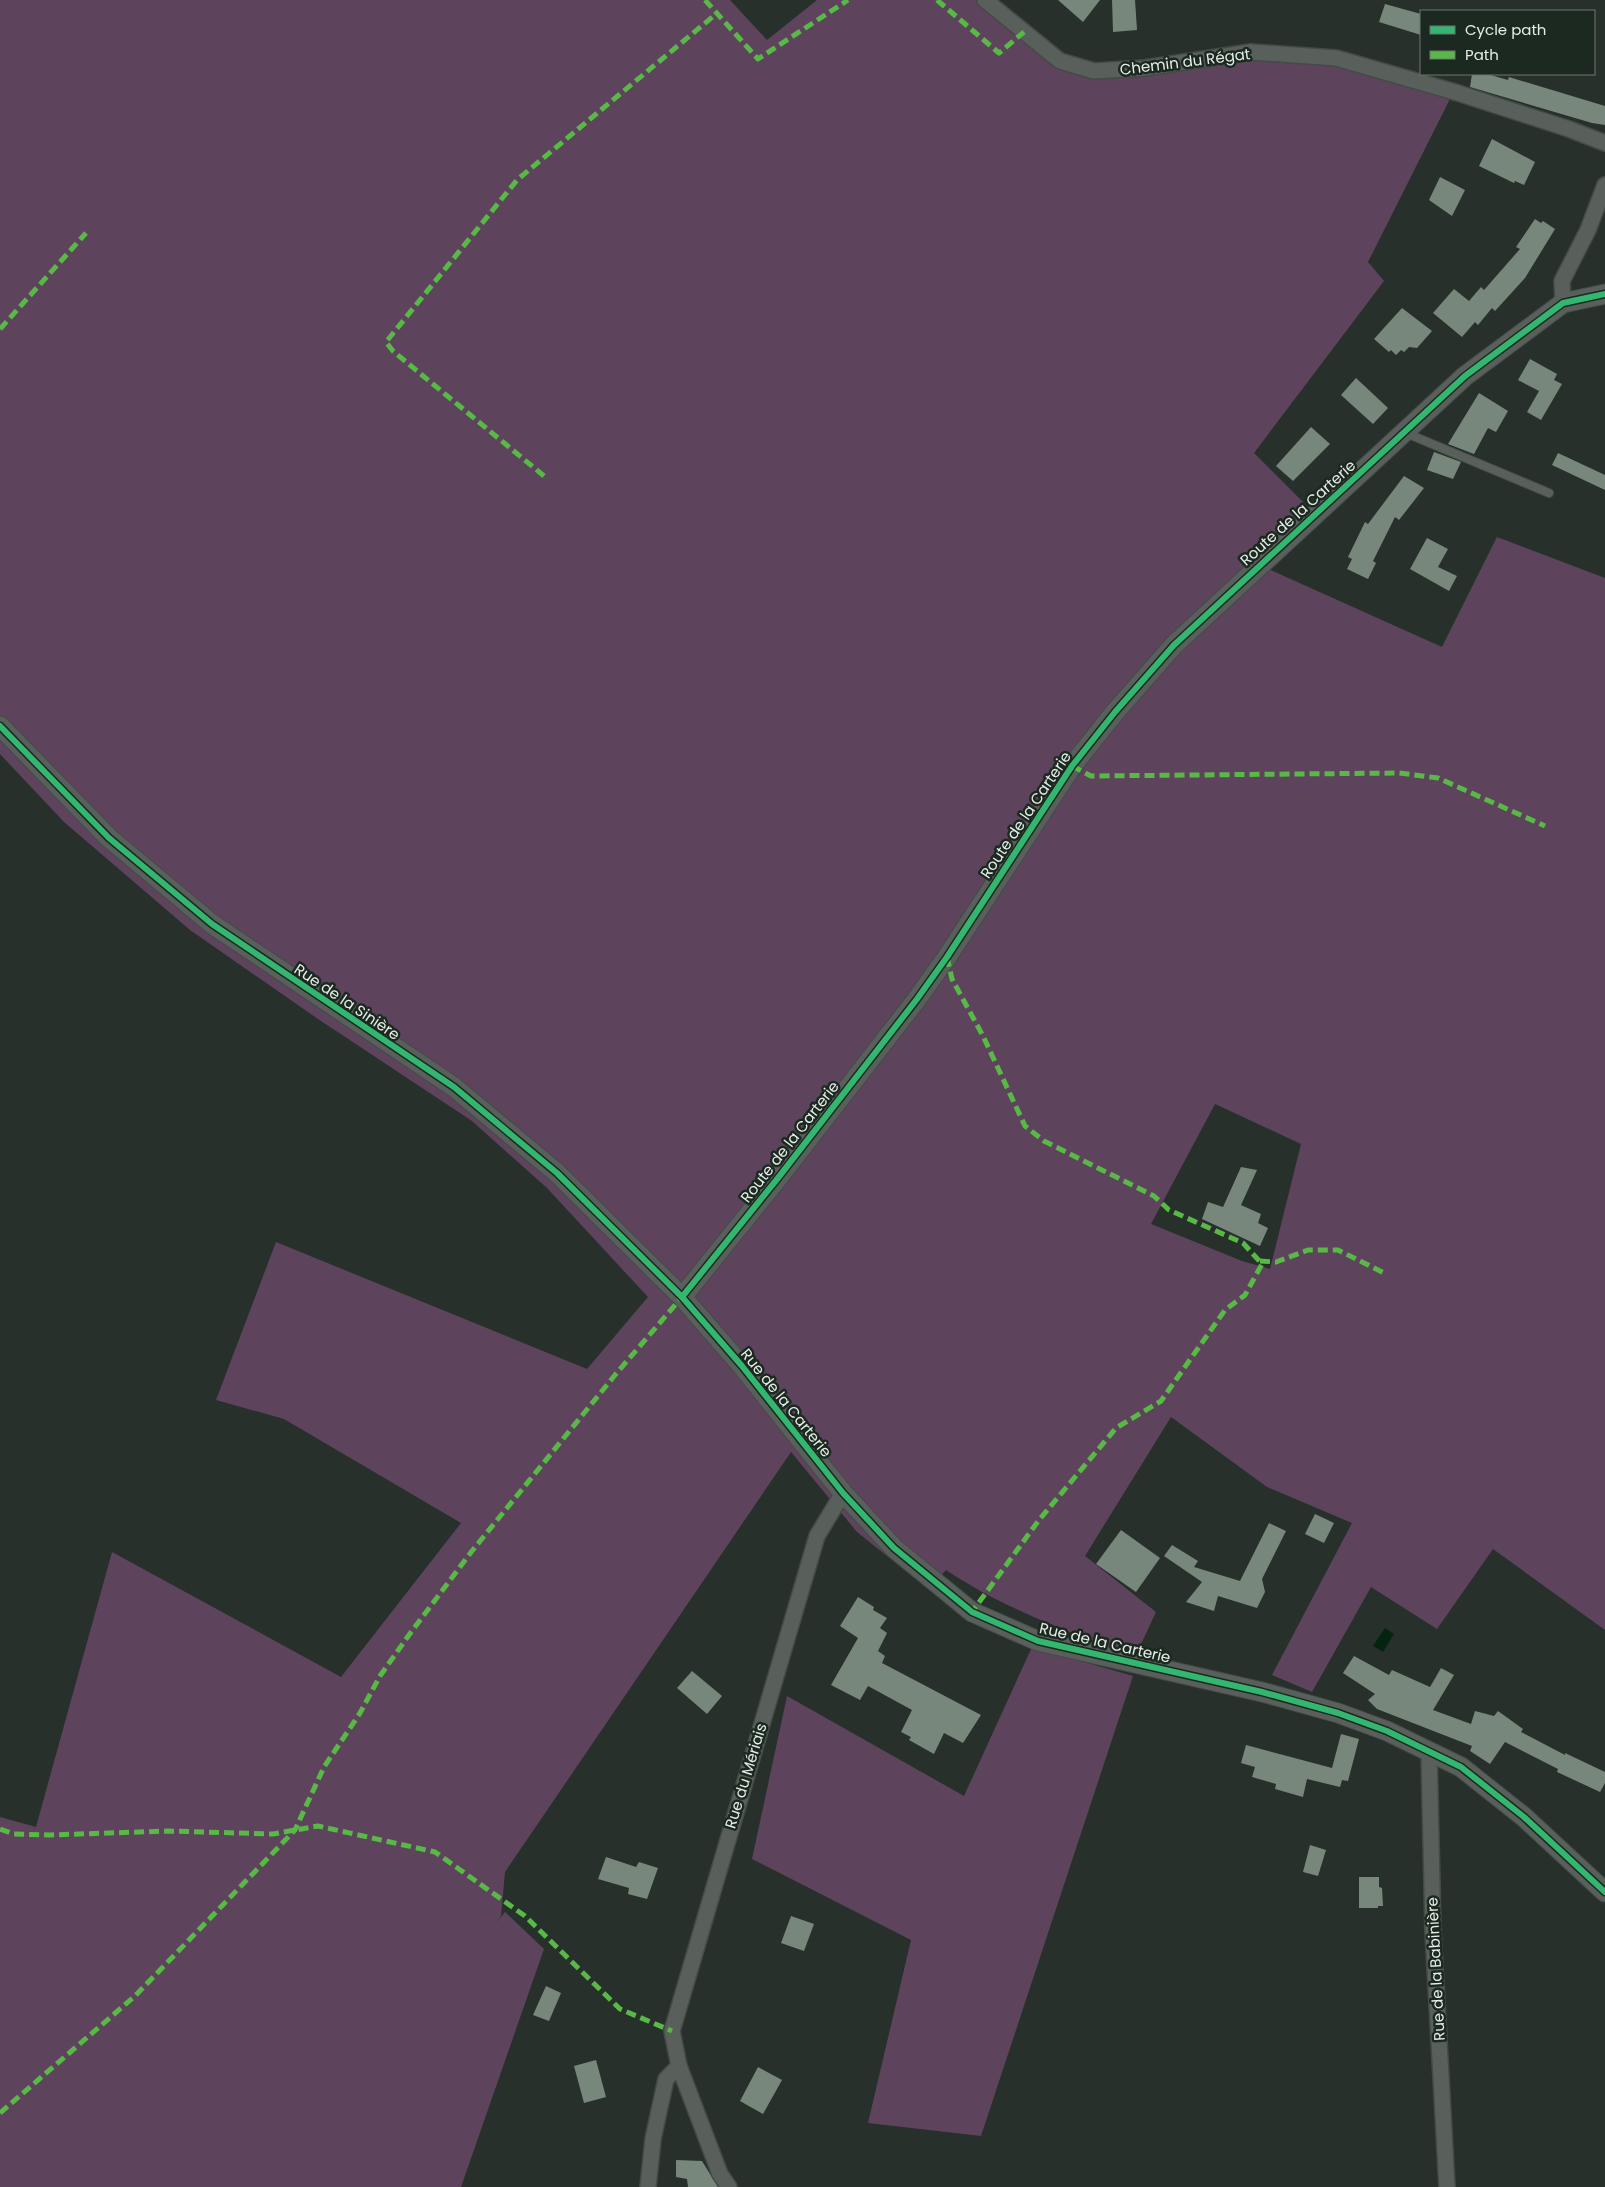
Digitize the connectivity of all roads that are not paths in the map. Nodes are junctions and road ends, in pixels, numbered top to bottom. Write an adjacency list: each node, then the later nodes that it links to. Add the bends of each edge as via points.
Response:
1 (985, 0): 2 (street, Chemin du Régat, via 1060,61 1094,71 1145,68 1251,52 1336,58 1458,93)
2 (1605, 144)
3 (1605, 185): 5 (street, via 1588,230 1562,281)
4 (1605, 294): 5 (street)
5 (1563, 303): 6 (street, Route de la Carterie, via 1465,376)
6 (1404, 432): 7 (lane); 9 (street, Route de la Carterie, via 1174,645 1116,712 1072,766 917,1000)
7 (1549, 493)
8 (0, 726): 9 (street, Rue de la Sinière, via 109,838 204,918 454,1087 557,1173)
9 (682, 1297): 10 (street, Rue de la Carterie, via 742,1366)
10 (843, 1493): 11 (street, Rue de la Carterie, via 894,1548 972,1612 1038,1641 1319,1708 1386,1731); 13 (street, Rue du Mériais, via 817,1536 672,2030)
11 (1429, 1751): 12 (street, Rue de la Carterie, via 1461,1768 1517,1812); 16 (street, Rue de la Babinière)
12 (1605, 1892)
13 (679, 2066): 14 (street, via 666,2079 653,2139); 15 (street, Rue du Mériais, via 720,2174)
14 (648, 2187)
15 (729, 2187)
16 (1447, 2187)

